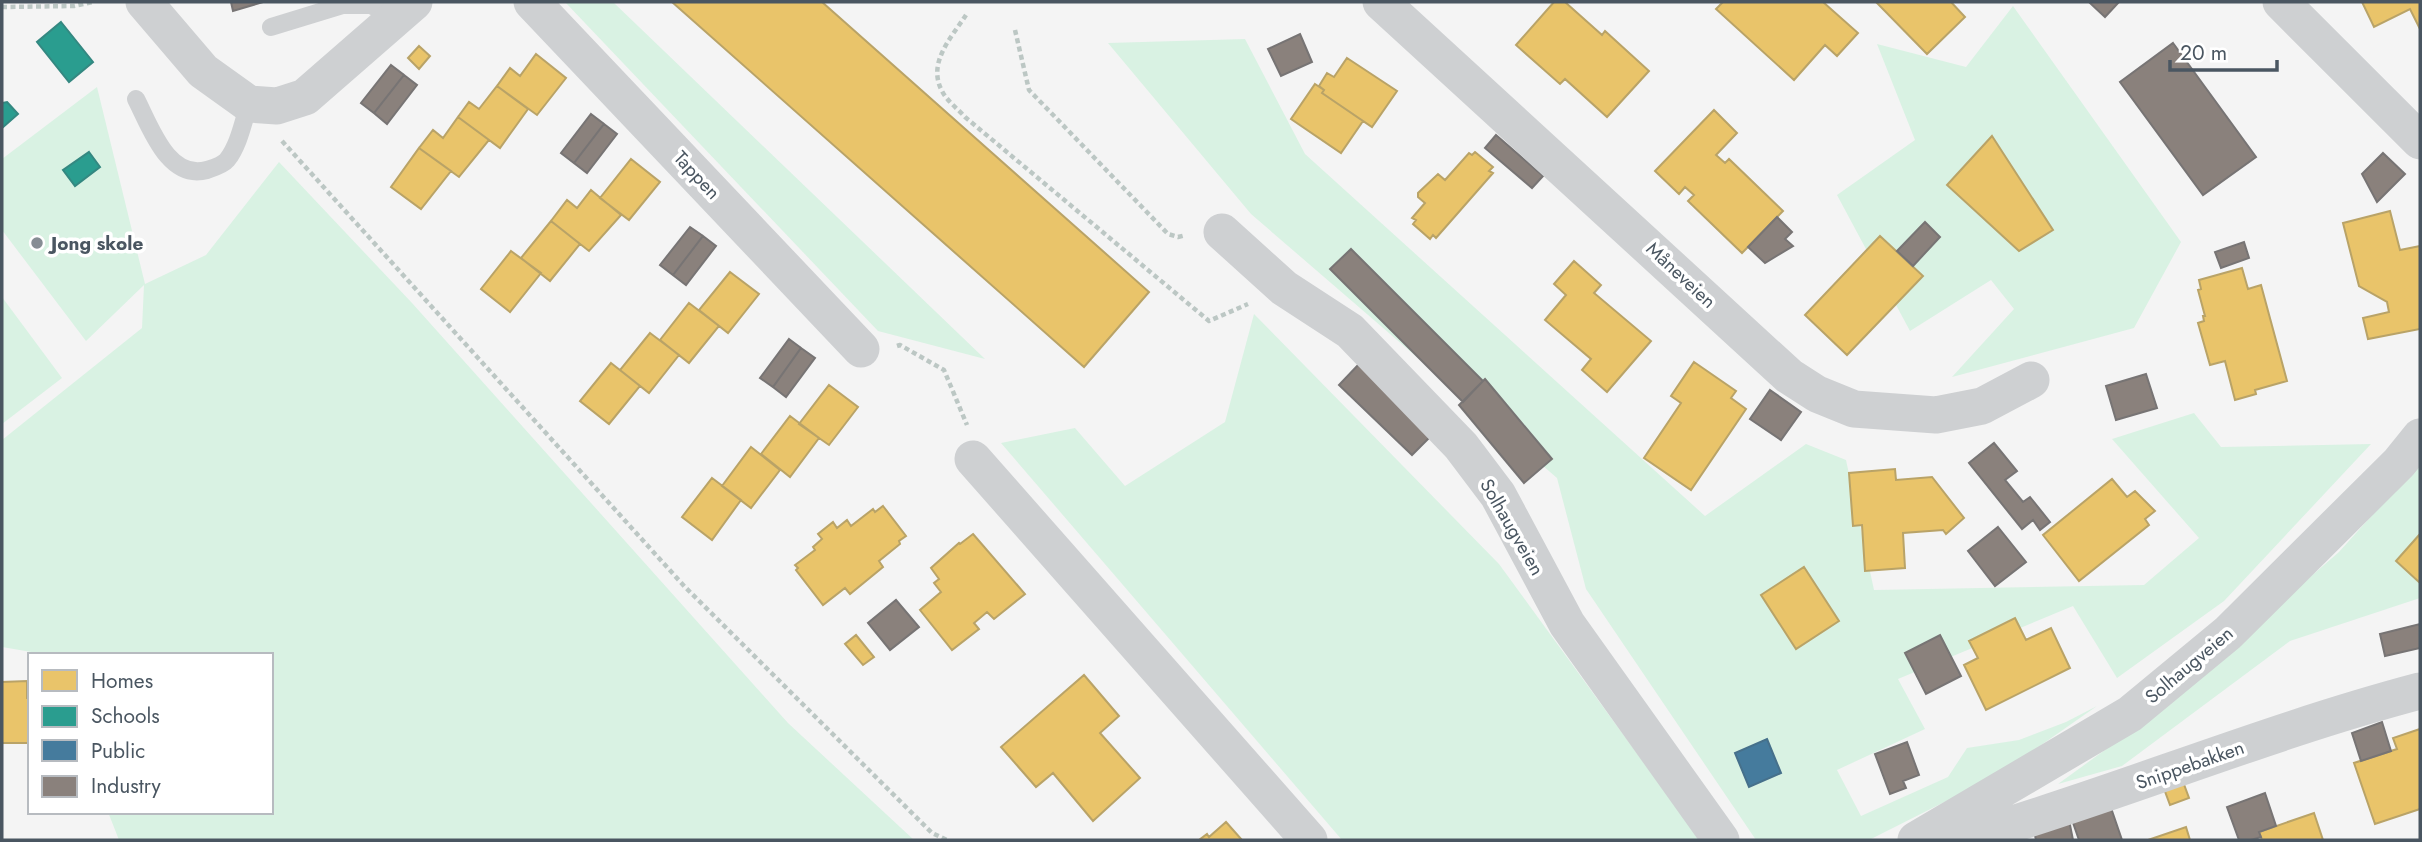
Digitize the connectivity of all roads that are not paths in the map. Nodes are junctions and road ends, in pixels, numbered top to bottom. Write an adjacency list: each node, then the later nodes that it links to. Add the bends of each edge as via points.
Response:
1 (144, 2): 8 (street, via 203,71)
2 (533, 2): 11 (street, Tappen)
3 (1381, 2): 12 (street, Måneveien, via 1789,376 1817,394 1854,409 1936,415 1982,406)
4 (2281, 2): 9 (street)
5 (405, 10): 6 (lane, via 343,5); 8 (street, via 305,97)
6 (271, 27)
7 (136, 99): 8 (lane, via 162,148 192,173 225,162)
8 (263, 105)
9 (2420, 141)
10 (1222, 232): 17 (street, Solhaugveien, via 1284,288 1350,331 1461,446 1498,495 1567,624)
11 (861, 349)
12 (2031, 380)
13 (2420, 437): 18 (street, Solhaugveien, via 2228,633 2130,714)
14 (973, 459): 16 (street)
15 (2420, 691): 19 (street, Snippebakken, via 2351,709)
16 (1308, 840)
17 (1721, 840)
18 (1916, 840)
19 (1961, 840)

